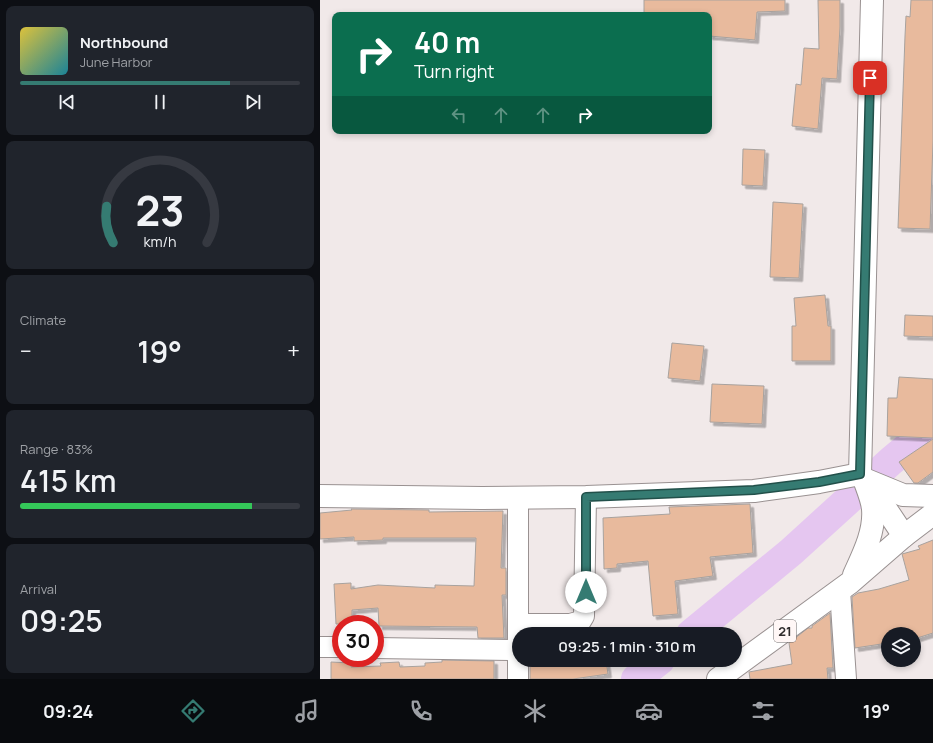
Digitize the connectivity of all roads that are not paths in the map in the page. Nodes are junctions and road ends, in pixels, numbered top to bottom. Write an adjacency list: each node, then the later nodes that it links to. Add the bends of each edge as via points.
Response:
1 (872, 0): 2 (main road)
2 (867, 482): 4 (main road, via 903,495); 6 (main road, via 819,482 754,490); 8 (main road); 9 (main road, via 873,507 872,525 865,551)
3 (320, 496): 5 (main road)
4 (933, 496)
5 (518, 497): 6 (main road); 10 (street)
6 (586, 497): 10 (street, via 584,616 581,621 570,624)
7 (933, 514): 8 (main road, 21)
8 (904, 536): 9 (main road, 21)
9 (845, 586): 17 (main road, 21); 18 (street)
10 (518, 624)
11 (320, 646): 12 (street)
12 (332, 647)
13 (384, 648): 14 (street)
14 (512, 650)
15 (518, 667): 16 (street)
16 (518, 679)
17 (718, 679)
18 (846, 679)

